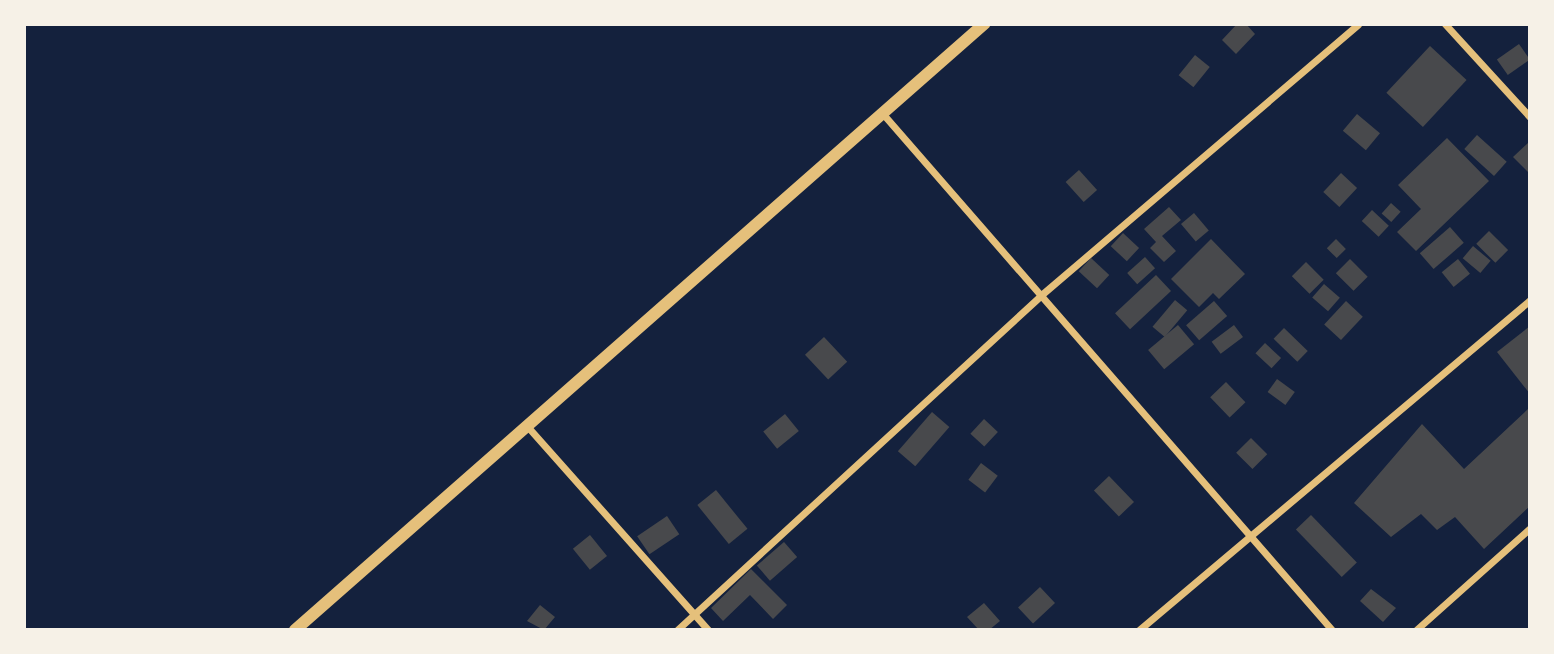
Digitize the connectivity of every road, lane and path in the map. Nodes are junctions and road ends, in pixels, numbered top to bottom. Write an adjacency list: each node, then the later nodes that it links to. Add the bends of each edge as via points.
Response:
1 (984, 24): 4 (street)
2 (1358, 24): 6 (street)
3 (1445, 24): 5 (street)
4 (883, 114): 6 (street); 8 (street)
5 (1530, 117)
6 (1040, 296): 10 (street); 11 (street)
7 (1530, 300): 10 (street)
8 (527, 426): 11 (street); 12 (street)
9 (1530, 528): 17 (street)
10 (1247, 537): 15 (street); 16 (street)
11 (694, 614): 13 (street); 14 (street)
12 (295, 629)
13 (677, 629)
14 (708, 629)
15 (1139, 629)
16 (1332, 629)
17 (1416, 629)

